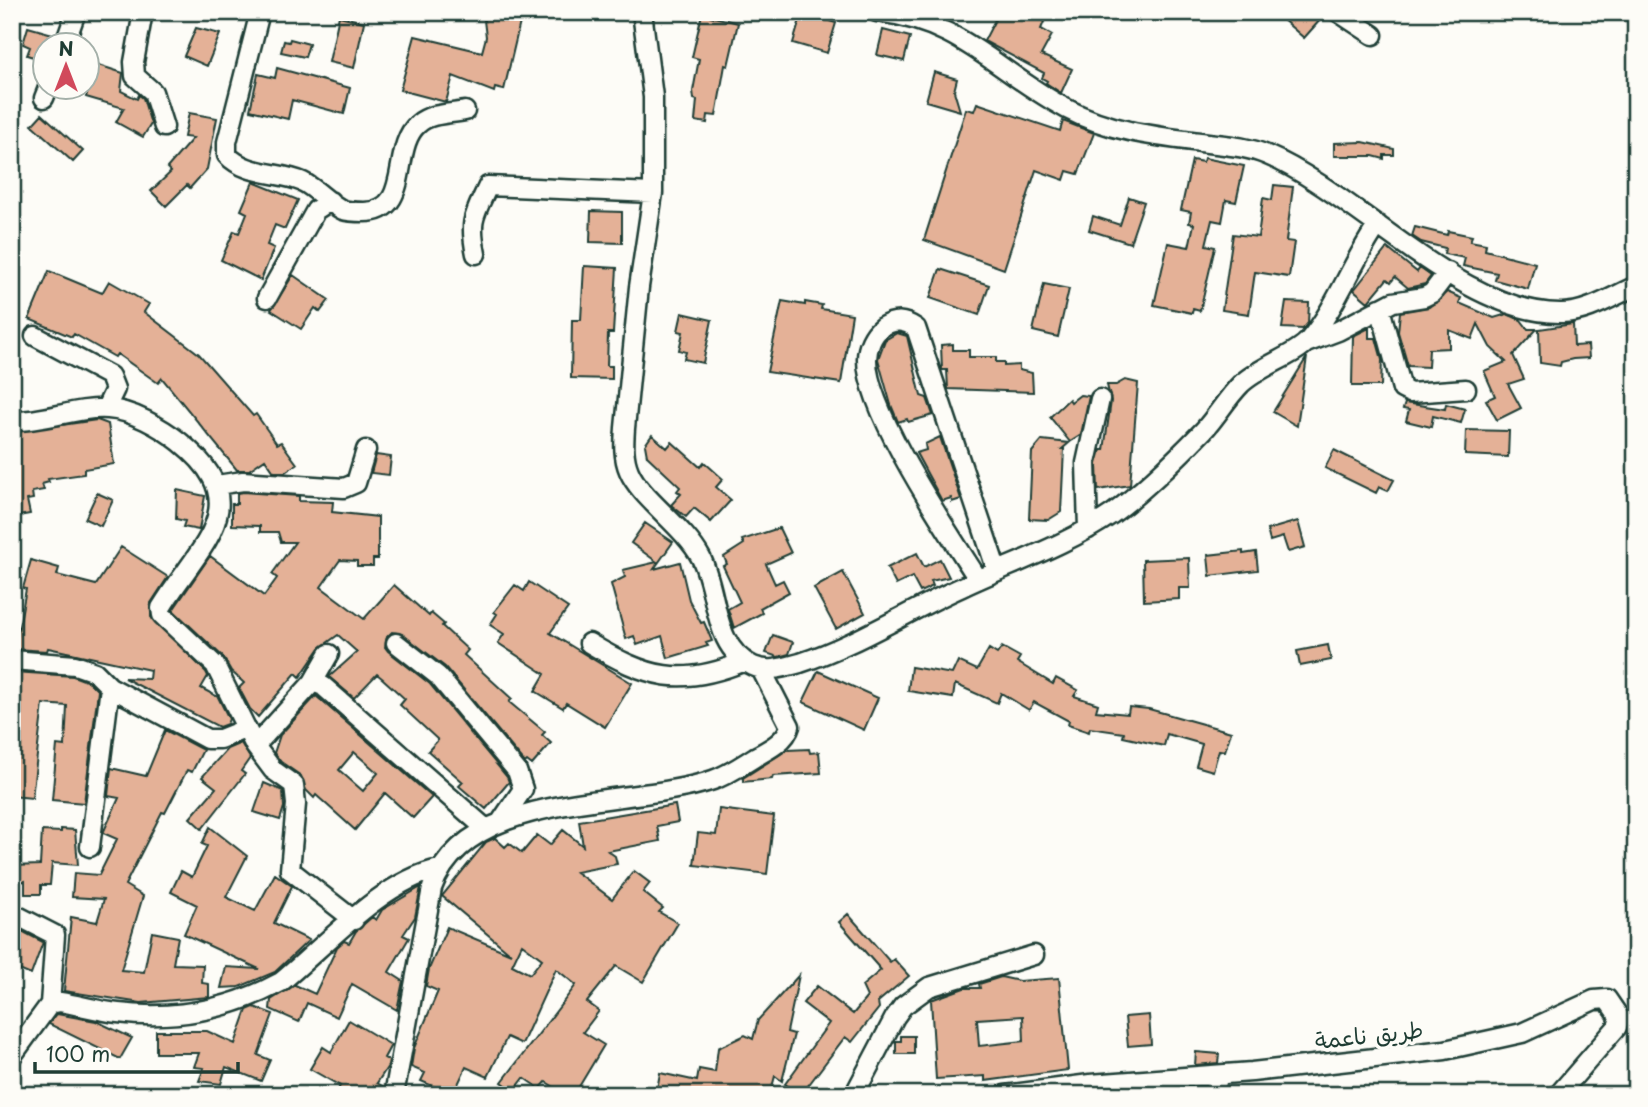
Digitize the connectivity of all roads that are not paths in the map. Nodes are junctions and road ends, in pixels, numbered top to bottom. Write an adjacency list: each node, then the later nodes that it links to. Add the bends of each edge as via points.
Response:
1 (76, 12): 7 (street)
2 (143, 12): 10 (street, via 135,76 153,92)
3 (260, 12): 12 (street, via 227,155 242,166 302,181)
4 (642, 12): 11 (street, via 653,97)
5 (877, 12): 13 (street, via 912,17 949,31 1066,108 1104,126 1267,155 1298,170)
6 (1338, 12): 8 (street)
7 (69, 32)
8 (1373, 35)
9 (465, 111): 12 (street, via 427,118 413,130 387,206 371,212 350,211)
10 (164, 127)
11 (653, 193): 14 (street, via 488,186 470,226); 34 (street, via 639,286 625,428 626,462 632,478 700,555 721,626 733,649)
12 (330, 201): 17 (street, via 316,210)
13 (1378, 225): 15 (street); 20 (street, via 1351,276)
14 (476, 254)
15 (1448, 272): 16 (street, via 1499,300 1562,313 1585,309); 18 (street, via 1432,293)
16 (1636, 286)
17 (267, 298)
18 (1380, 308): 20 (street); 21 (street, via 1402,389 1410,393)
19 (36, 336): 23 (street, via 110,376 115,389)
20 (1306, 343): 27 (street, via 1266,364 1241,384 1187,446 1115,512)
21 (1466, 389)
22 (1100, 399): 27 (street, via 1086,463)
23 (106, 408): 24 (street); 26 (street, via 124,412 175,438 202,462)
24 (12, 421)
25 (366, 450): 26 (street, via 356,483 344,488 243,481)
26 (217, 485): 37 (street, via 219,507 209,539 161,608 162,615 215,665)
27 (1088, 529): 28 (street)
28 (997, 571): 29 (street); 29 (street, via 916,328 906,321 890,321 874,334 867,359 871,386 907,464)
29 (978, 579): 34 (street, via 812,659 785,667)
30 (396, 643): 39 (street, via 439,676 517,771 523,789)
31 (589, 643): 34 (street, via 615,659 685,679)
32 (329, 654): 35 (street)
33 (12, 660): 36 (street, via 75,666 95,672)
34 (753, 665): 39 (street, via 790,726 772,748 715,780 565,805)
35 (313, 682): 38 (street); 39 (street)
36 (110, 687): 37 (street, via 211,740); 40 (street)
37 (245, 729): 38 (street)
38 (256, 746): 43 (street, via 273,770 294,786 290,870)
39 (492, 825): 41 (street)
40 (90, 847)
41 (439, 869): 43 (street, via 406,879); 50 (street)
42 (12, 913): 45 (street, via 55,935)
43 (354, 920): 45 (street, via 281,982 214,1008 158,1014)
44 (1034, 955): 51 (street, via 929,987 910,1000 875,1049)
45 (50, 1004): 48 (street)
46 (1636, 1012): 47 (street)
47 (1619, 1022): 49 (street, طريق ناعمة, via 1612,1003 1601,998 1480,1044); 54 (street)
48 (12, 1056)
49 (1219, 1075): 52 (street, طريق ناعمة); 53 (street)
50 (394, 1095)
51 (854, 1095)
52 (1005, 1095)
53 (1213, 1095)
54 (1558, 1095)

